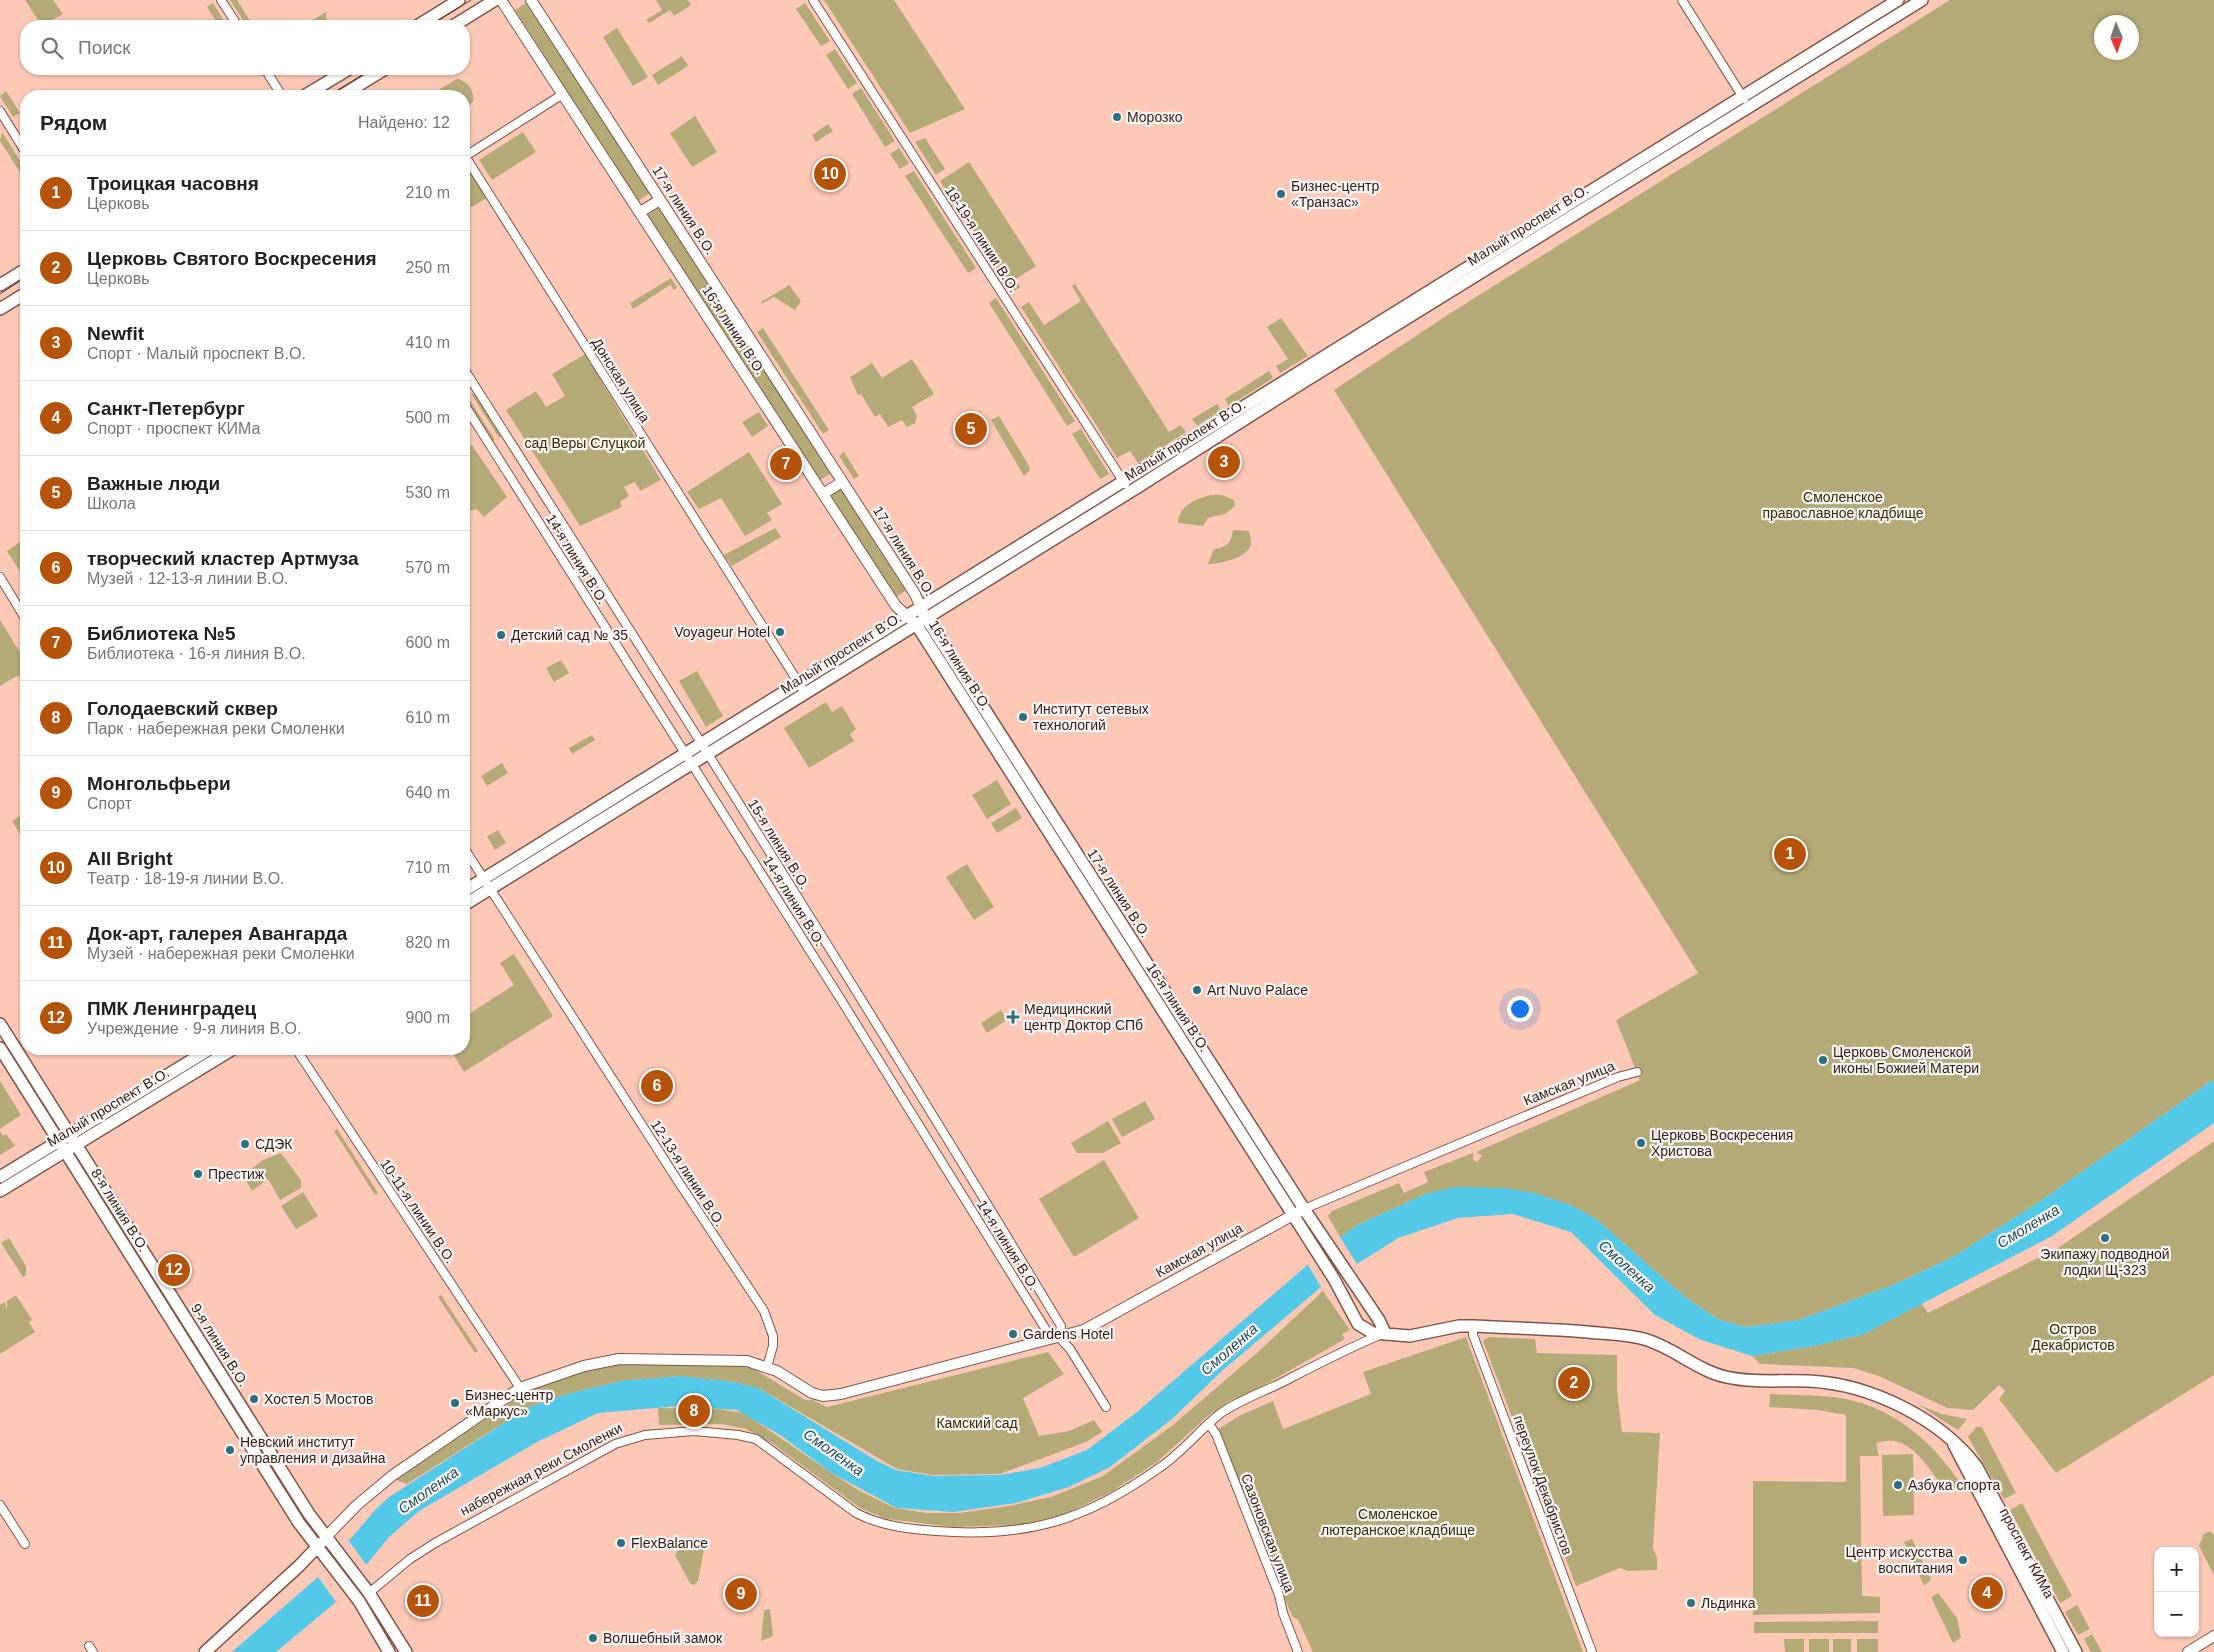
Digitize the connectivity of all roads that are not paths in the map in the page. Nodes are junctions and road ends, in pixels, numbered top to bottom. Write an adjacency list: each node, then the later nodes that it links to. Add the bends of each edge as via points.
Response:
1 (221, 0): 10 (street)
2 (459, 0): 11 (main road)
3 (495, 0): 12 (main road)
4 (501, 0): 19 (street, 16-я линия В.О.)
5 (530, 0): 26 (street, 17-я линия В.О.)
6 (813, 0): 36 (street, 18-19-я линии В.О.)
7 (1682, 0): 20 (street)
8 (1898, 0): 20 (main road, Малый проспект В.О.)
9 (1922, 0): 21 (main road, Малый проспект В.О.)
10 (234, 20)
11 (427, 20)
12 (463, 20)
13 (269, 75): 16 (street)
14 (339, 75): 17 (main road)
15 (375, 75): 18 (main road)
16 (278, 90)
17 (314, 90)
18 (351, 90)
19 (563, 94): 24 (street); 27 (street, 16-я линия В.О.)
20 (1742, 96): 21 (street); 36 (main road, Малый проспект В.О.)
21 (1749, 107): 37 (main road, Малый проспект В.О.)
22 (0, 111): 23 (street)
23 (20, 143)
24 (470, 152)
25 (470, 165): 44 (street, Донская улица)
26 (660, 200): 27 (street); 35 (street, 17-я линия В.О.)
27 (640, 212): 38 (street, 16-я линия В.О.)
28 (20, 273): 29 (main road)
29 (0, 286)
30 (20, 297): 31 (main road)
31 (0, 309)
32 (470, 378): 33 (street, 15-я линия В.О.)
33 (472, 381): 39 (street, 15-я линия В.О.)
34 (470, 414): 40 (street, 14-я линия В.О.)
35 (842, 482): 38 (street); 43 (street, 17-я линия В.О., via 915,594)
36 (1124, 482): 37 (street, 18-19-я линии В.О.); 43 (main road, Малый проспект В.О.)
37 (1131, 492): 43 (main road, Малый проспект В.О.)
38 (823, 494): 43 (street, 16-я линия В.О., via 898,610)
39 (588, 565): 40 (street); 45 (street, 15-я линия В.О.)
40 (572, 575): 46 (street, 14-я линия В.О.)
41 (0, 577): 42 (street)
42 (20, 610)
43 (918, 617): 44 (main road, Малый проспект В.О.); 67 (main road, 17-я линия В.О.); 68 (main road, 16-я линия В.О.)
44 (802, 689): 45 (main road, Малый проспект В.О.)
45 (705, 748): 46 (main road, Малый проспект В.О.); 52 (street, 15-я линия В.О.)
46 (689, 759): 48 (main road, Малый проспект В.О.); 50 (main road, Малый проспект В.О.); 53 (street, 14-я линия В.О.)
47 (470, 858): 48 (street, 12-13-я линии В.О.)
48 (483, 879): 49 (main road, Малый проспект В.О.); 50 (street, 12-13-я линии В.О.)
49 (470, 887)
50 (490, 889): 51 (main road, Малый проспект В.О.); 72 (street, 12-13-я линии В.О., via 764,1311 773,1336)
51 (470, 901)
52 (853, 986): 53 (street); 63 (street, 15-я линия В.О.)
53 (838, 995): 64 (street, 14-я линия В.О.)
54 (0, 1024): 60 (main road, 9-я линия В.О.)
55 (0, 1048): 61 (main road, 8-я линия В.О.)
56 (201, 1055): 60 (main road, Малый проспект В.О.)
57 (222, 1055): 60 (main road, Малый проспект В.О.)
58 (300, 1055): 73 (street, 10-11-я линии В.О.)
59 (1637, 1072): 67 (street, Камская улица, via 1600,1084)
60 (72, 1138): 61 (main road, Малый проспект В.О.); 62 (main road, Малый проспект В.О.); 78 (main road, 9-я линия В.О.)
61 (58, 1140): 62 (main road, 8-я линия В.О.); 65 (main road, Малый проспект В.О.)
62 (65, 1150): 66 (main road, Малый проспект В.О.); 80 (main road, 8-я линия В.О., via 299,1523)
63 (960, 1161): 64 (street); 71 (street, 15-я линия В.О., via 1061,1326)
64 (947, 1170): 71 (street, 14-я линия В.О., via 1048,1333)
65 (0, 1177)
66 (0, 1191)
67 (1304, 1209): 68 (street, Камская улица); 70 (main road, 17-я линия В.О.)
68 (1293, 1214): 70 (main road, 16-я линия В.О., via 1358,1324 1373,1333); 71 (street, Камская улица, via 1084,1330)
69 (1473, 1326): 70 (main road, via 1410,1336); 76 (main road, via 1630,1336 1657,1344 1700,1368 1727,1377 1849,1386 1870,1392 1915,1414); 88 (street, переулок Декабристов, via 1473,1335)
70 (1385, 1333): 75 (street, набережная реки Смоленки, via 1232,1408)
71 (1059, 1337): 72 (street, Камская улица, via 823,1396); 74 (street, 14-я линия В.О.)
72 (767, 1367): 73 (street, via 738,1361 619,1360 584,1366)
73 (520, 1388): 78 (street, via 393,1475)
74 (1106, 1407)
75 (1209, 1424): 82 (street, набережная реки Смоленки, via 1161,1468 1094,1507 1038,1528 984,1534 920,1530 871,1521 756,1439 694,1431 645,1435 615,1444 435,1542); 87 (street, Сазоновская улица, via 1216,1434 1279,1595)
76 (1953, 1444): 89 (main road, проспект КИМа); 90 (main road, проспект КИМа, via 1977,1467)
77 (0, 1505): 79 (street)
78 (326, 1537): 80 (main road); 81 (main road, 9-я линия В.О.)
79 (25, 1544)
80 (318, 1546): 81 (main road, 8-я линия В.О.); 84 (main road)
81 (335, 1558): 82 (main road, via 357,1577); 85 (main road)
82 (369, 1593): 86 (main road)
83 (2214, 1636): 91 (street)
84 (204, 1652)
85 (389, 1652)
86 (406, 1652)
87 (1298, 1652)
88 (1592, 1652)
89 (2063, 1652)
90 (2076, 1652)
91 (2188, 1652)

